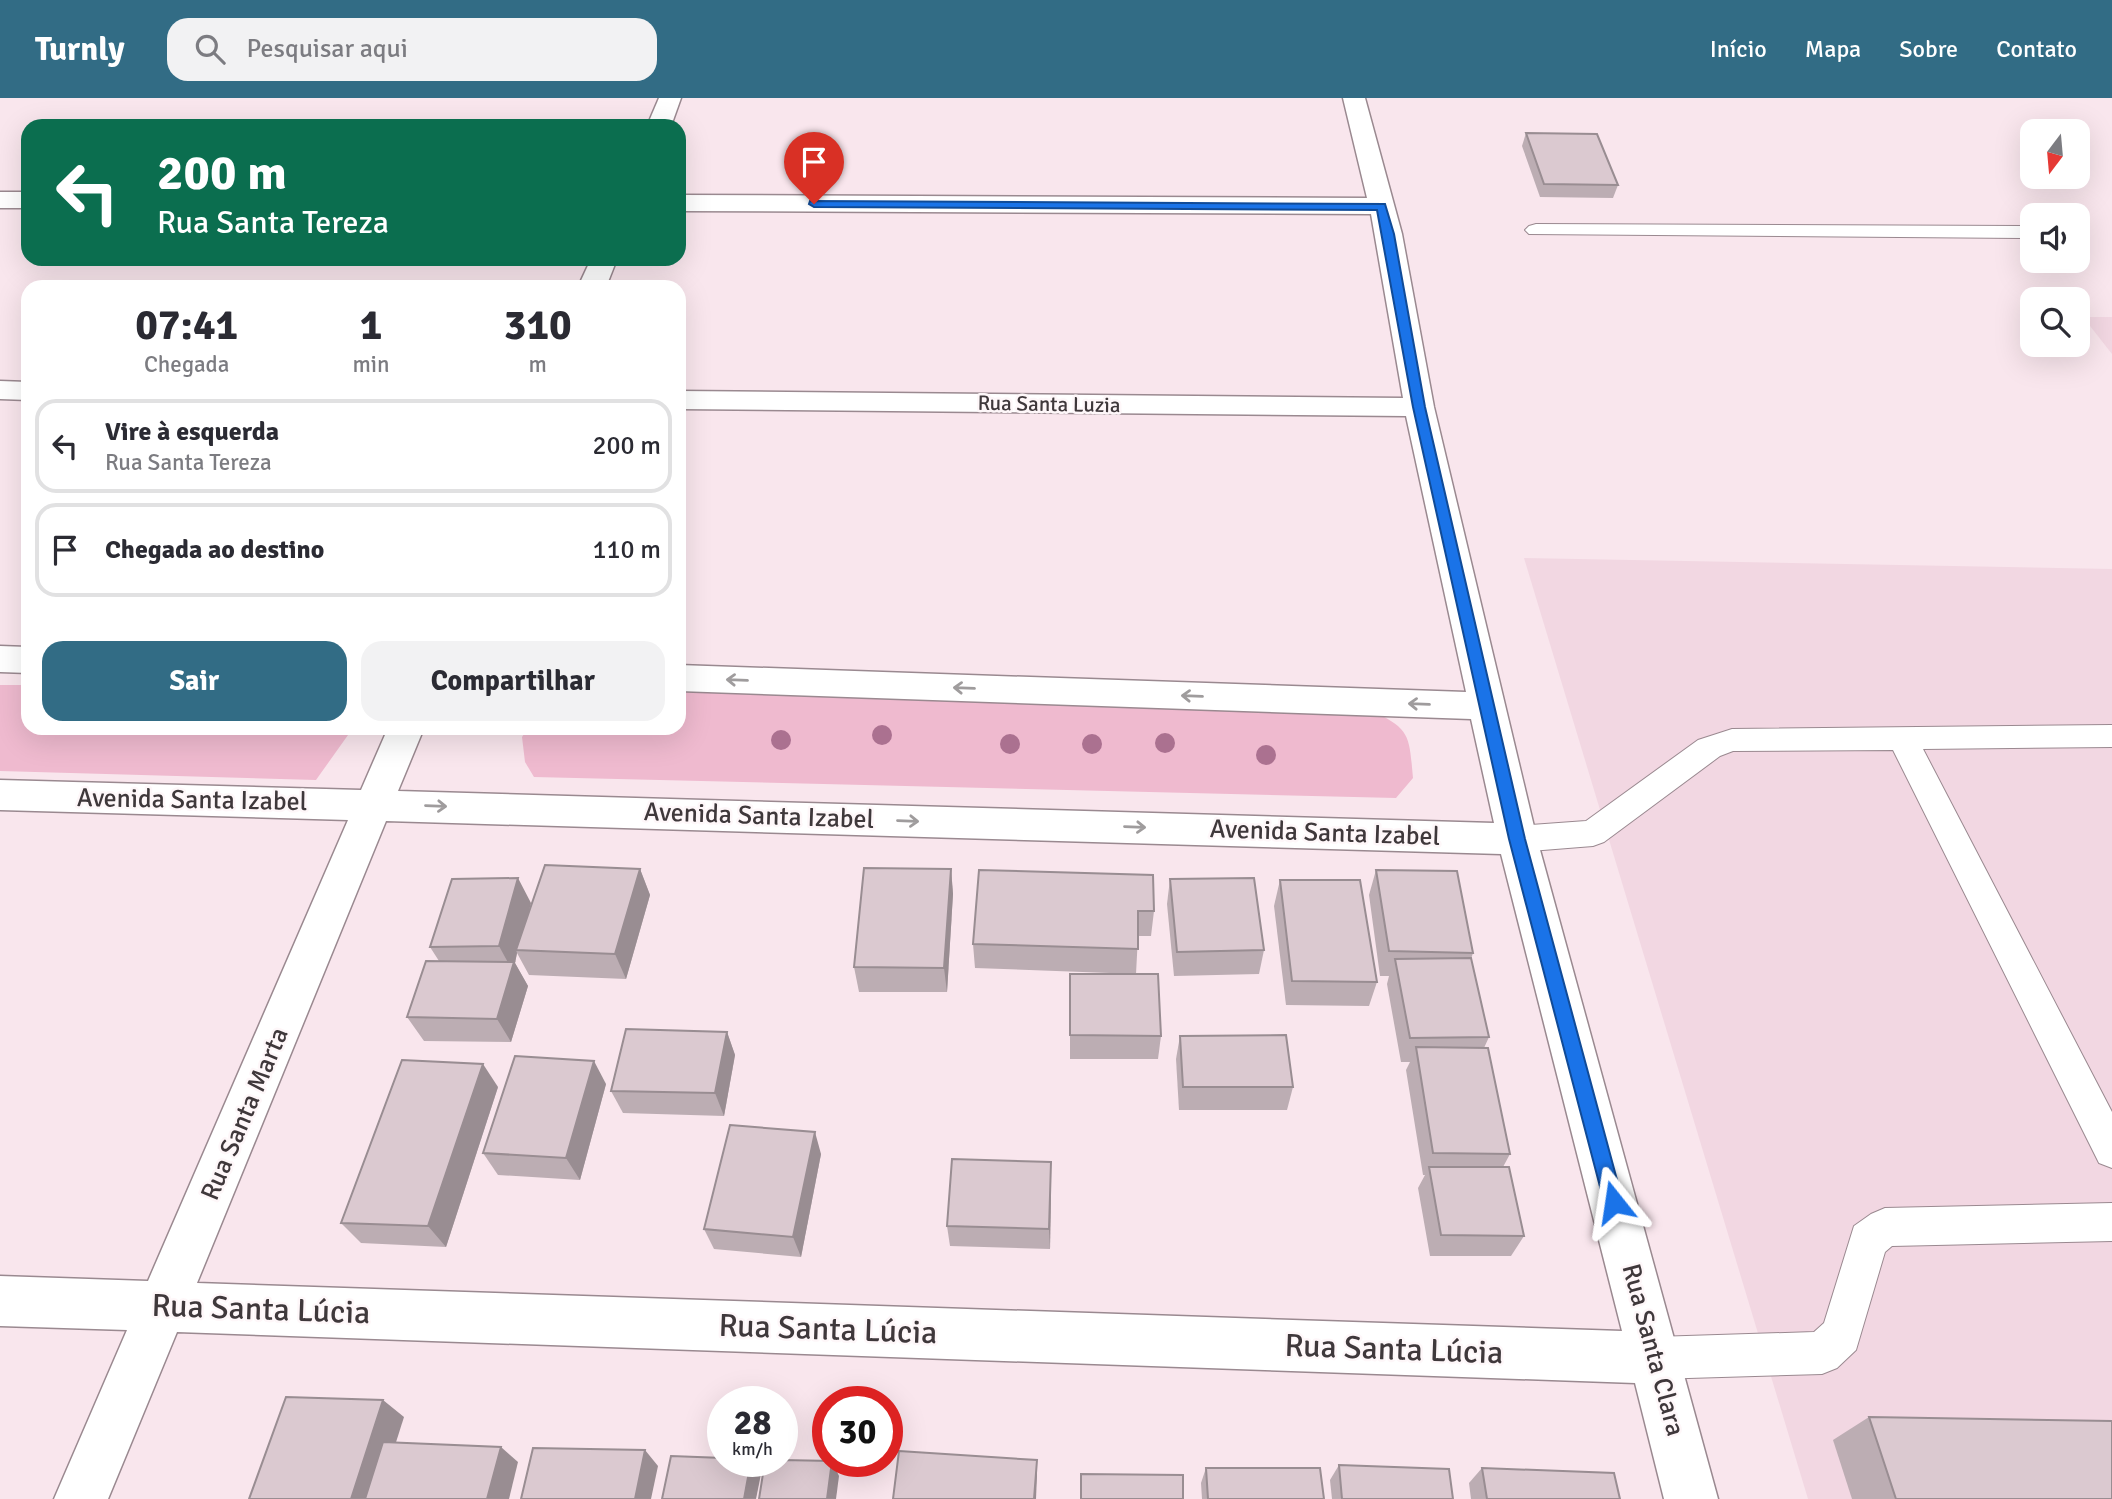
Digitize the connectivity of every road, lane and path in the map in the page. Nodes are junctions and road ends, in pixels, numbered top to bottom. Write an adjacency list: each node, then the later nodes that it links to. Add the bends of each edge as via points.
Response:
1 (670, 98): 3 (street)
2 (1354, 98): 7 (street, Rua Santa Clara)
3 (662, 119)
4 (0, 200): 5 (street)
5 (21, 200)
6 (686, 203): 7 (street)
7 (1381, 206): 13 (street, Rua Santa Clara)
8 (1536, 230): 9 (lane)
9 (2020, 232)
10 (0, 390): 11 (street)
11 (21, 391)
12 (686, 400): 13 (street, Rua Santa Luzia)
13 (1419, 407): 17 (street, Rua Santa Clara)
14 (0, 659): 15 (street)
15 (21, 660)
16 (686, 678): 17 (street, one-way to 16)
17 (1487, 706): 23 (street, Rua Santa Clara)
18 (403, 735): 22 (street, Rua Santa Marta)
19 (2112, 736): 20 (lane)
20 (1902, 738): 23 (lane, via 1732,740 1709,748 1593,833); 24 (lane)
21 (0, 795): 22 (street, Avenida Santa Izabel)
22 (374, 805): 23 (street, Avenida Santa Izabel, one-way to 23); 27 (street, Rua Santa Marta)
23 (1517, 839): 28 (street, Rua Santa Clara)
24 (2112, 1150)
25 (2112, 1222): 28 (lane, via 1885,1227 1868,1240 1841,1335 1822,1353)
26 (0, 1301): 27 (street, Rua Santa Lúcia)
27 (164, 1305): 28 (street, Rua Santa Lúcia); 29 (street, Rua Santa Marta)
28 (1655, 1358): 30 (street, Rua Santa Clara)
29 (81, 1499)
30 (1691, 1499)

